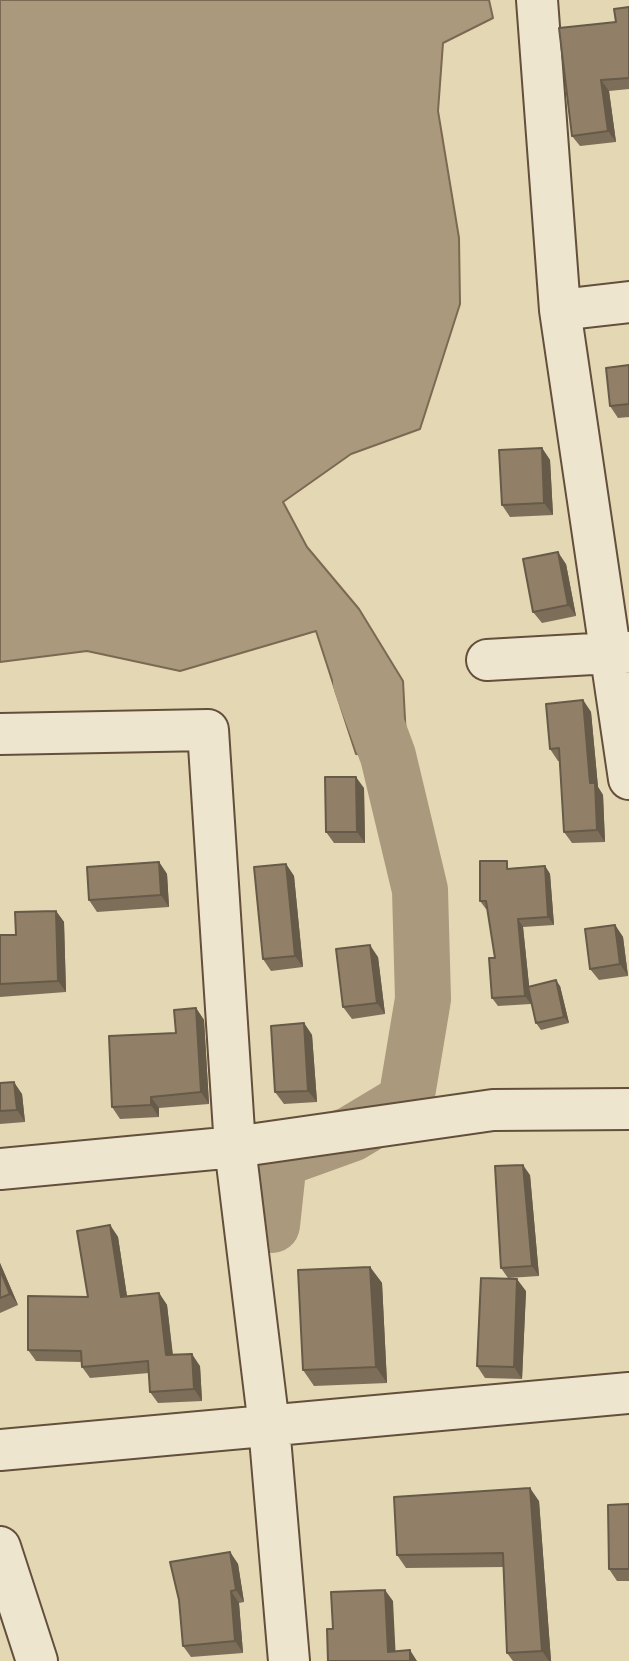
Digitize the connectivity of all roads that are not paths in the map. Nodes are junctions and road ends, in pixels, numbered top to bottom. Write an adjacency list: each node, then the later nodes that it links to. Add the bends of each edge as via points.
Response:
1 (537, 0): 3 (street)
2 (629, 302): 3 (street)
3 (560, 310): 4 (street)
4 (619, 653): 5 (street); 7 (street)
5 (487, 660)
6 (0, 734): 9 (street, via 208,730)
7 (629, 779)
8 (629, 1109): 9 (street, via 493,1110)
9 (235, 1147): 10 (street); 12 (street)
10 (0, 1169)
11 (629, 1393): 12 (street)
12 (269, 1426): 13 (street); 16 (street)
13 (0, 1450)
14 (0, 1547): 15 (street)
15 (37, 1661)
16 (289, 1661)

